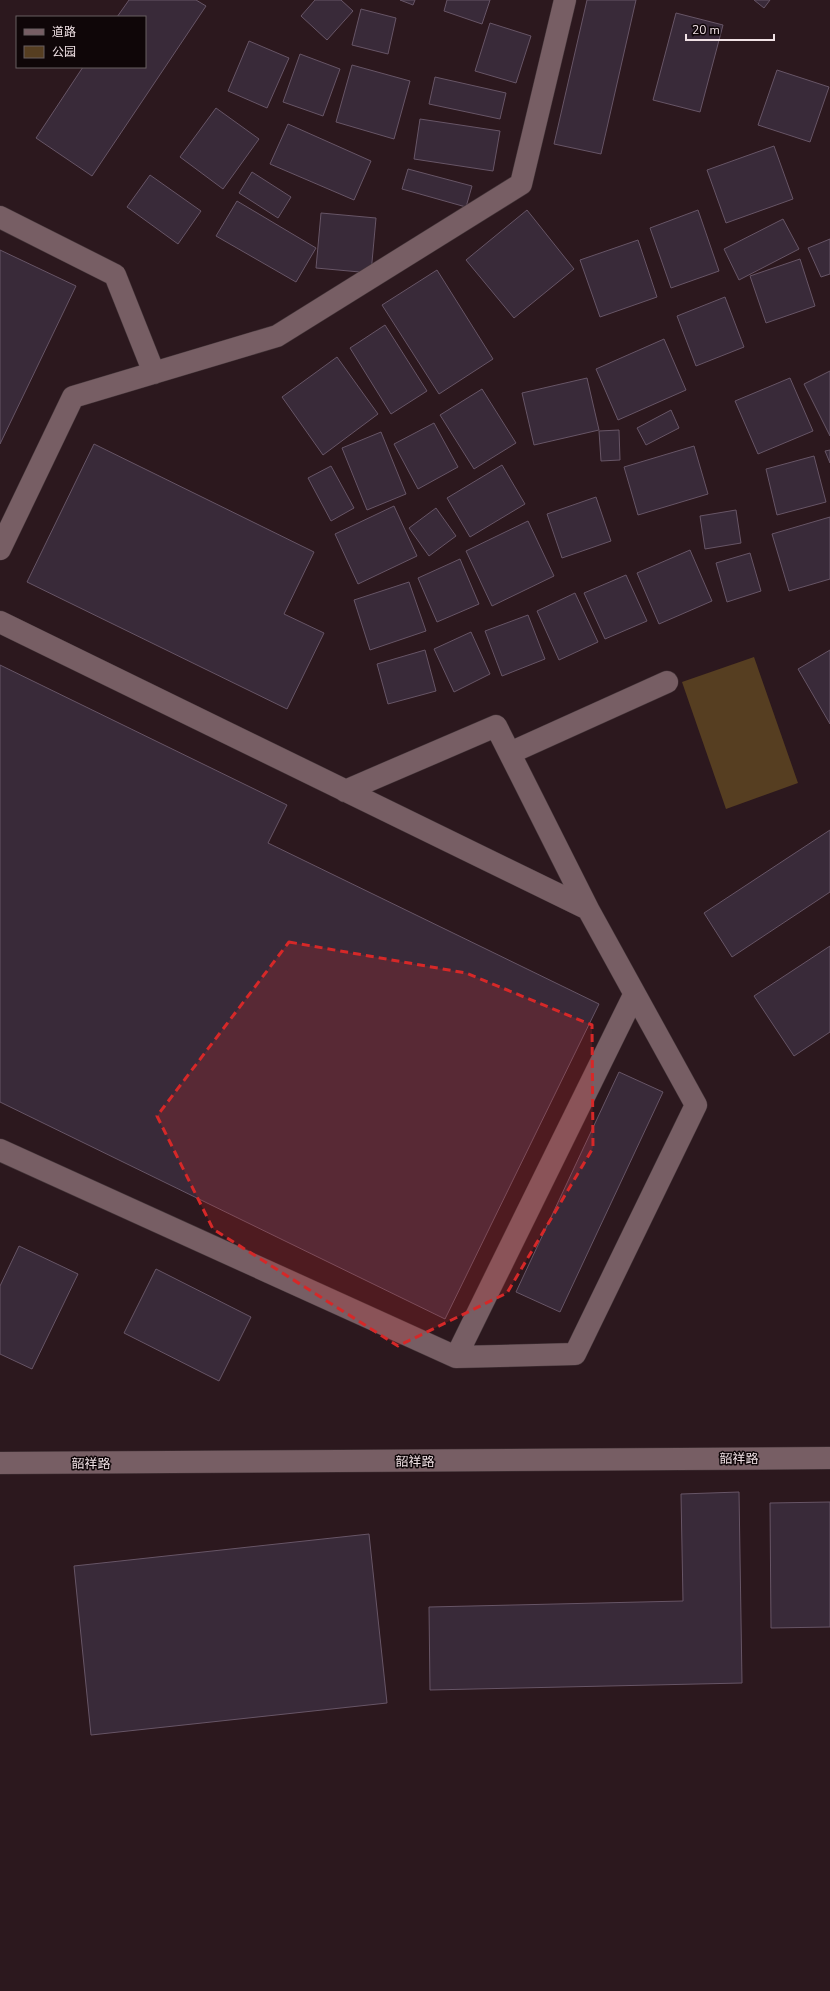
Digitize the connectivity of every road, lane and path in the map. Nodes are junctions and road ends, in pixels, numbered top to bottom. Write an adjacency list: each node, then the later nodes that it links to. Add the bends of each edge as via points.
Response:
1 (565, 0): 3 (street, via 521,184 277,336)
2 (0, 217): 3 (street, via 115,275)
3 (154, 373): 4 (street, via 73,397)
4 (1, 544)
5 (0, 622): 8 (street)
6 (667, 682): 7 (street)
7 (510, 753): 8 (street, via 496,726); 9 (street)
8 (346, 791): 9 (street)
9 (588, 909): 10 (street)
10 (634, 995): 12 (street); 12 (street, via 696,1105 575,1354)
11 (0, 1150): 12 (street)
12 (456, 1357)
13 (830, 1458): 14 (street, 韶祥路)
14 (0, 1463)

